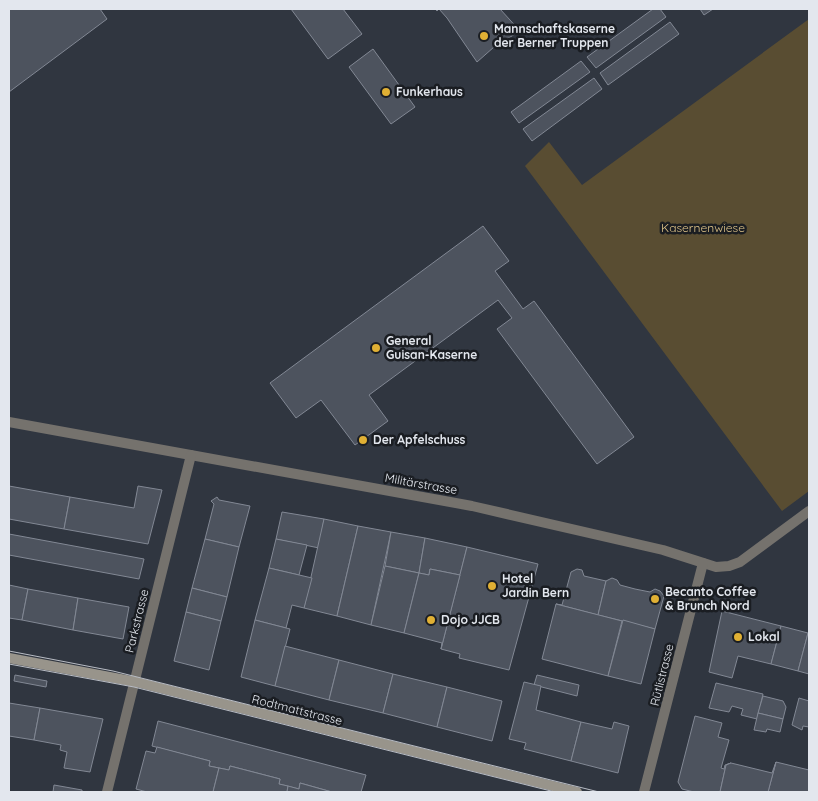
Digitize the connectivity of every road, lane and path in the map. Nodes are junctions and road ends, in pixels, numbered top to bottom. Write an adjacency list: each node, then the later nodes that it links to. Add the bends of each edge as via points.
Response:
1 (9, 422): 2 (street, Militärstrasse)
2 (191, 455): 4 (street, Militärstrasse, via 472,506 663,550); 6 (street, Parkstrasse)
3 (809, 512): 4 (street, Militärstrasse, via 740,562 716,567)
4 (703, 563): 9 (street, Rütlistrasse)
5 (9, 658): 6 (street, Rodtmattstrasse)
6 (136, 682): 7 (street, Parkstrasse); 8 (street, Rodtmattstrasse)
7 (107, 792)
8 (577, 792)
9 (644, 792)

